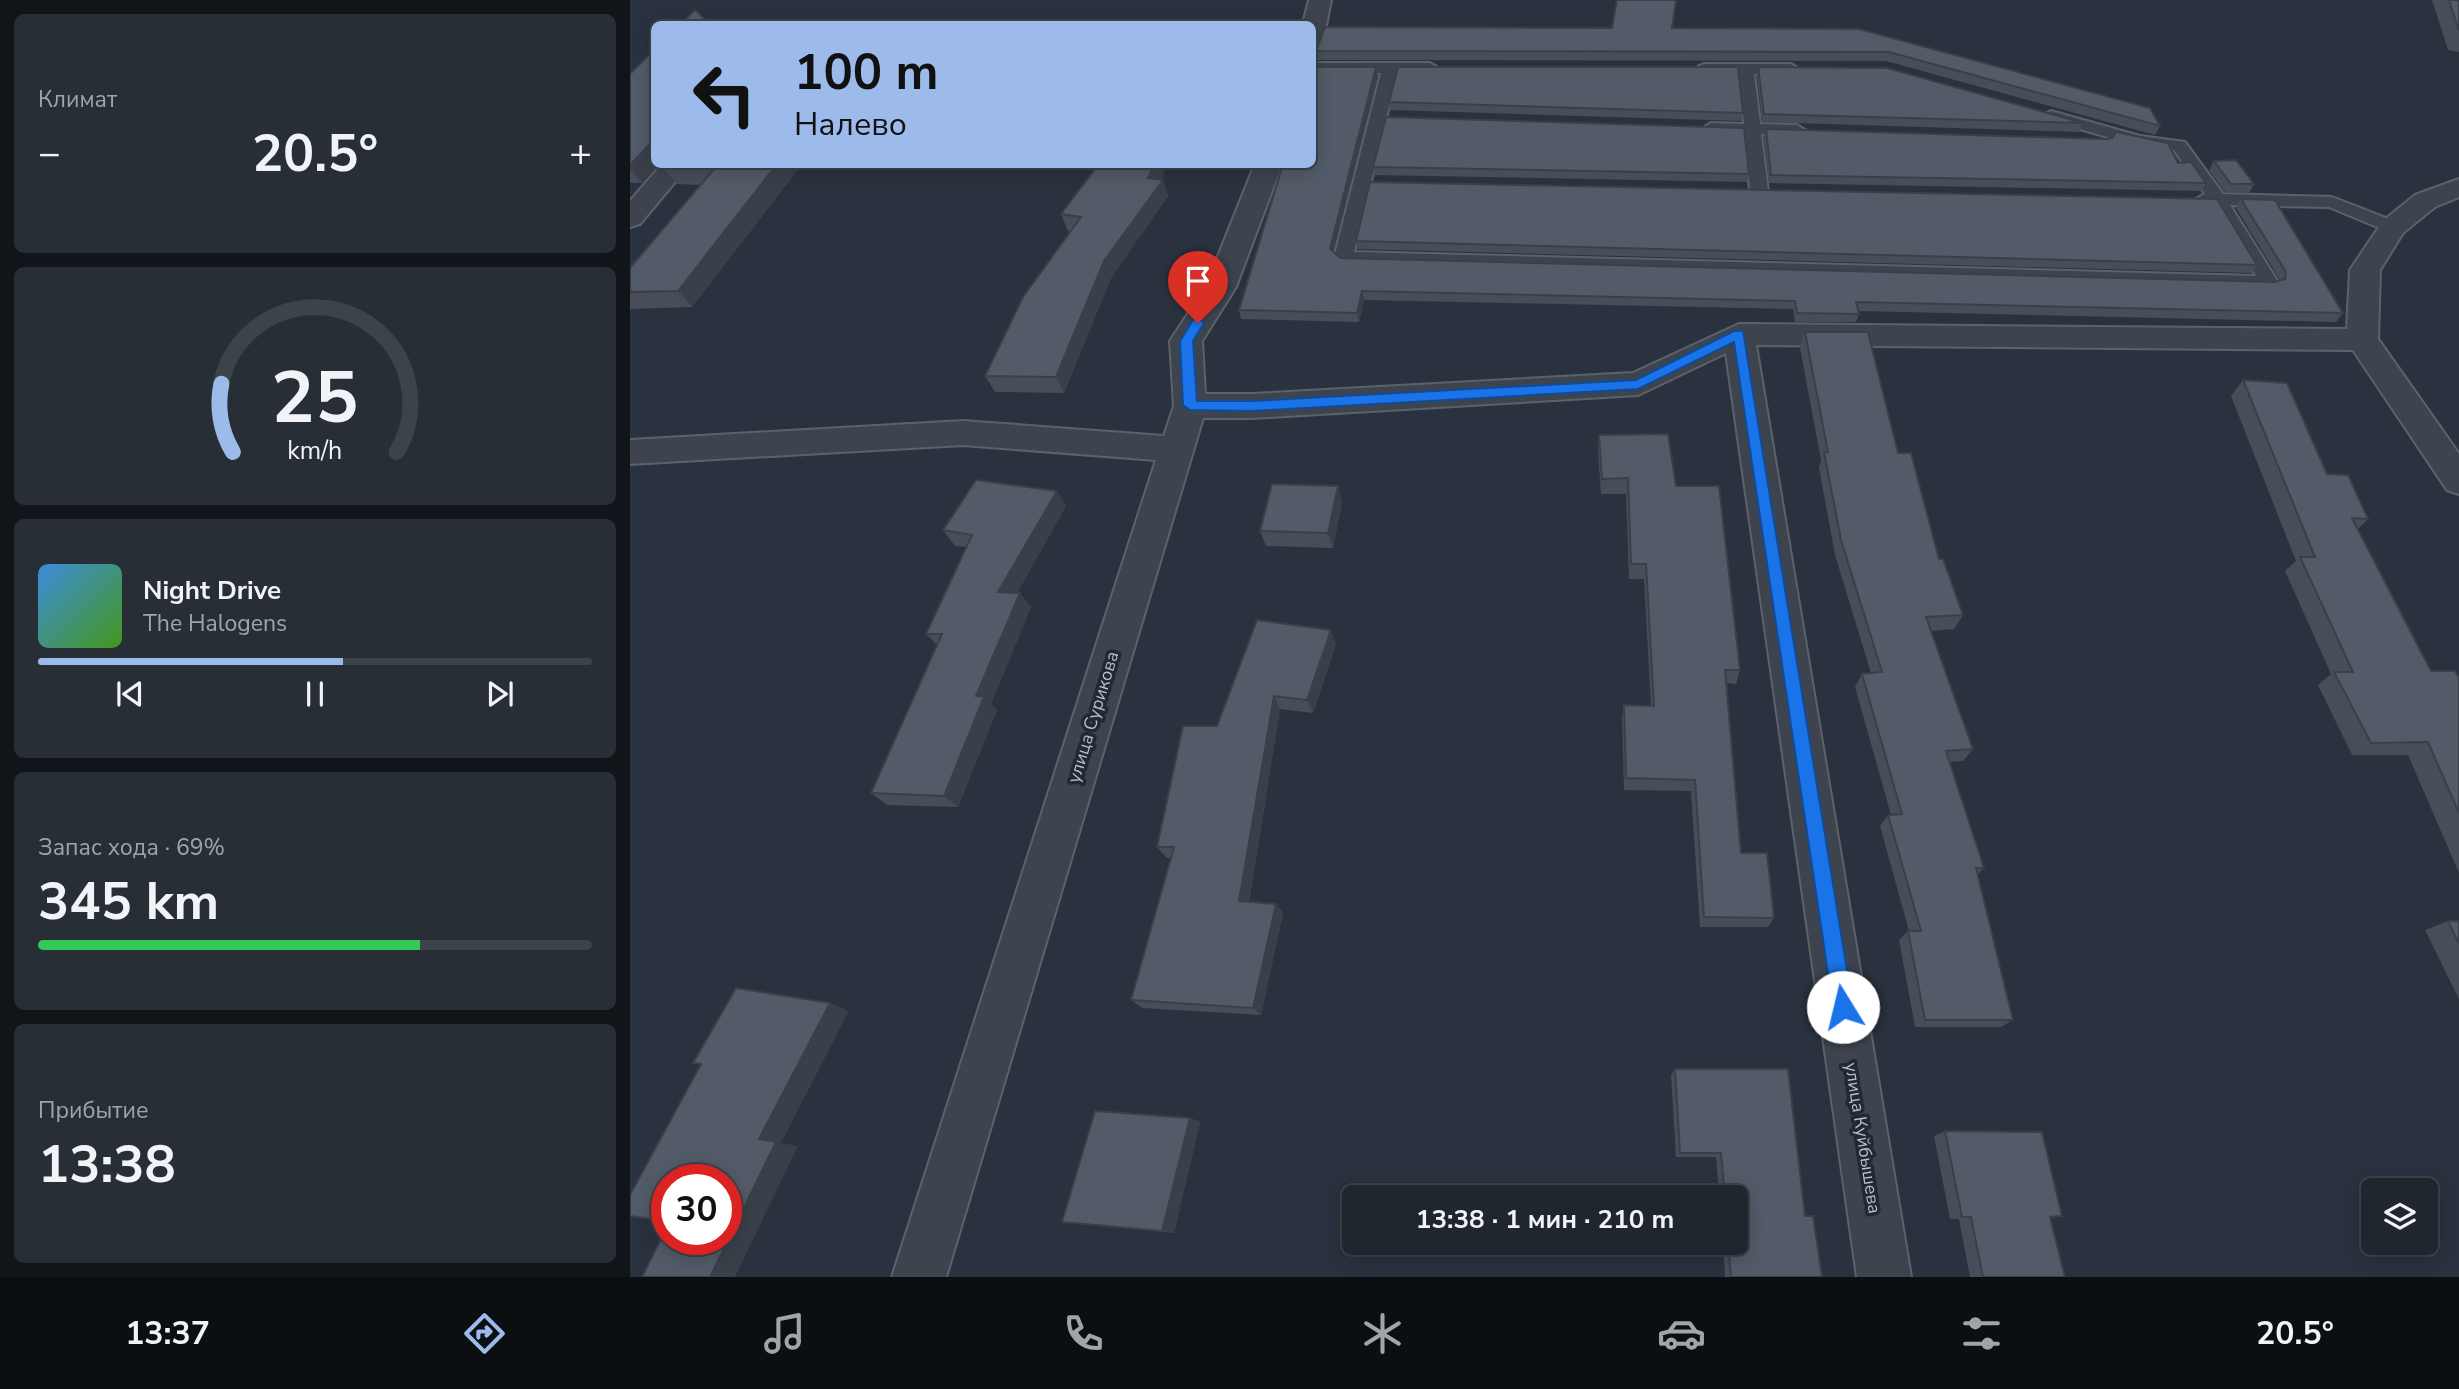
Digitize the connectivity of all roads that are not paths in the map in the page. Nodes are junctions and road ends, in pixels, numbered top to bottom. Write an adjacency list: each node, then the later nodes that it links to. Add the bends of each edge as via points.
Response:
1 (1320, 0): 2 (street)
2 (1315, 21)
3 (1316, 68): 4 (lane)
4 (1390, 68): 5 (lane); 20 (lane, via 1385,118 1343,258 2269,282)
5 (1444, 68)
6 (1691, 69): 7 (lane)
7 (1746, 69): 8 (lane); 11 (lane)
8 (1810, 69)
9 (2033, 111): 14 (lane)
10 (1697, 127): 11 (lane)
11 (1752, 129): 12 (lane); 18 (lane)
12 (1807, 131)
13 (2070, 139): 14 (lane)
14 (2139, 141): 20 (lane, via 2179,146)
15 (674, 168): 21 (street)
16 (1267, 168): 25 (street, улица Сурикова, via 1222,287 1186,341)
17 (2459, 187): 22 (street, via 2425,201)
18 (1759, 191)
19 (2190, 199): 20 (lane)
20 (2218, 199): 22 (lane, via 2332,202)
21 (630, 218)
22 (2393, 227): 24 (street, via 2365,270)
23 (1739, 334): 24 (street); 25 (street, via 1638,384 1252,406); 30 (street, улица Куйбышева)
24 (2362, 340): 28 (street)
25 (1190, 405): 26 (street, улица Сурикова)
26 (1176, 449): 27 (street, via 963,433); 29 (street, улица Сурикова)
27 (630, 452)
28 (2459, 481)
29 (919, 1277)
30 (1884, 1277)

